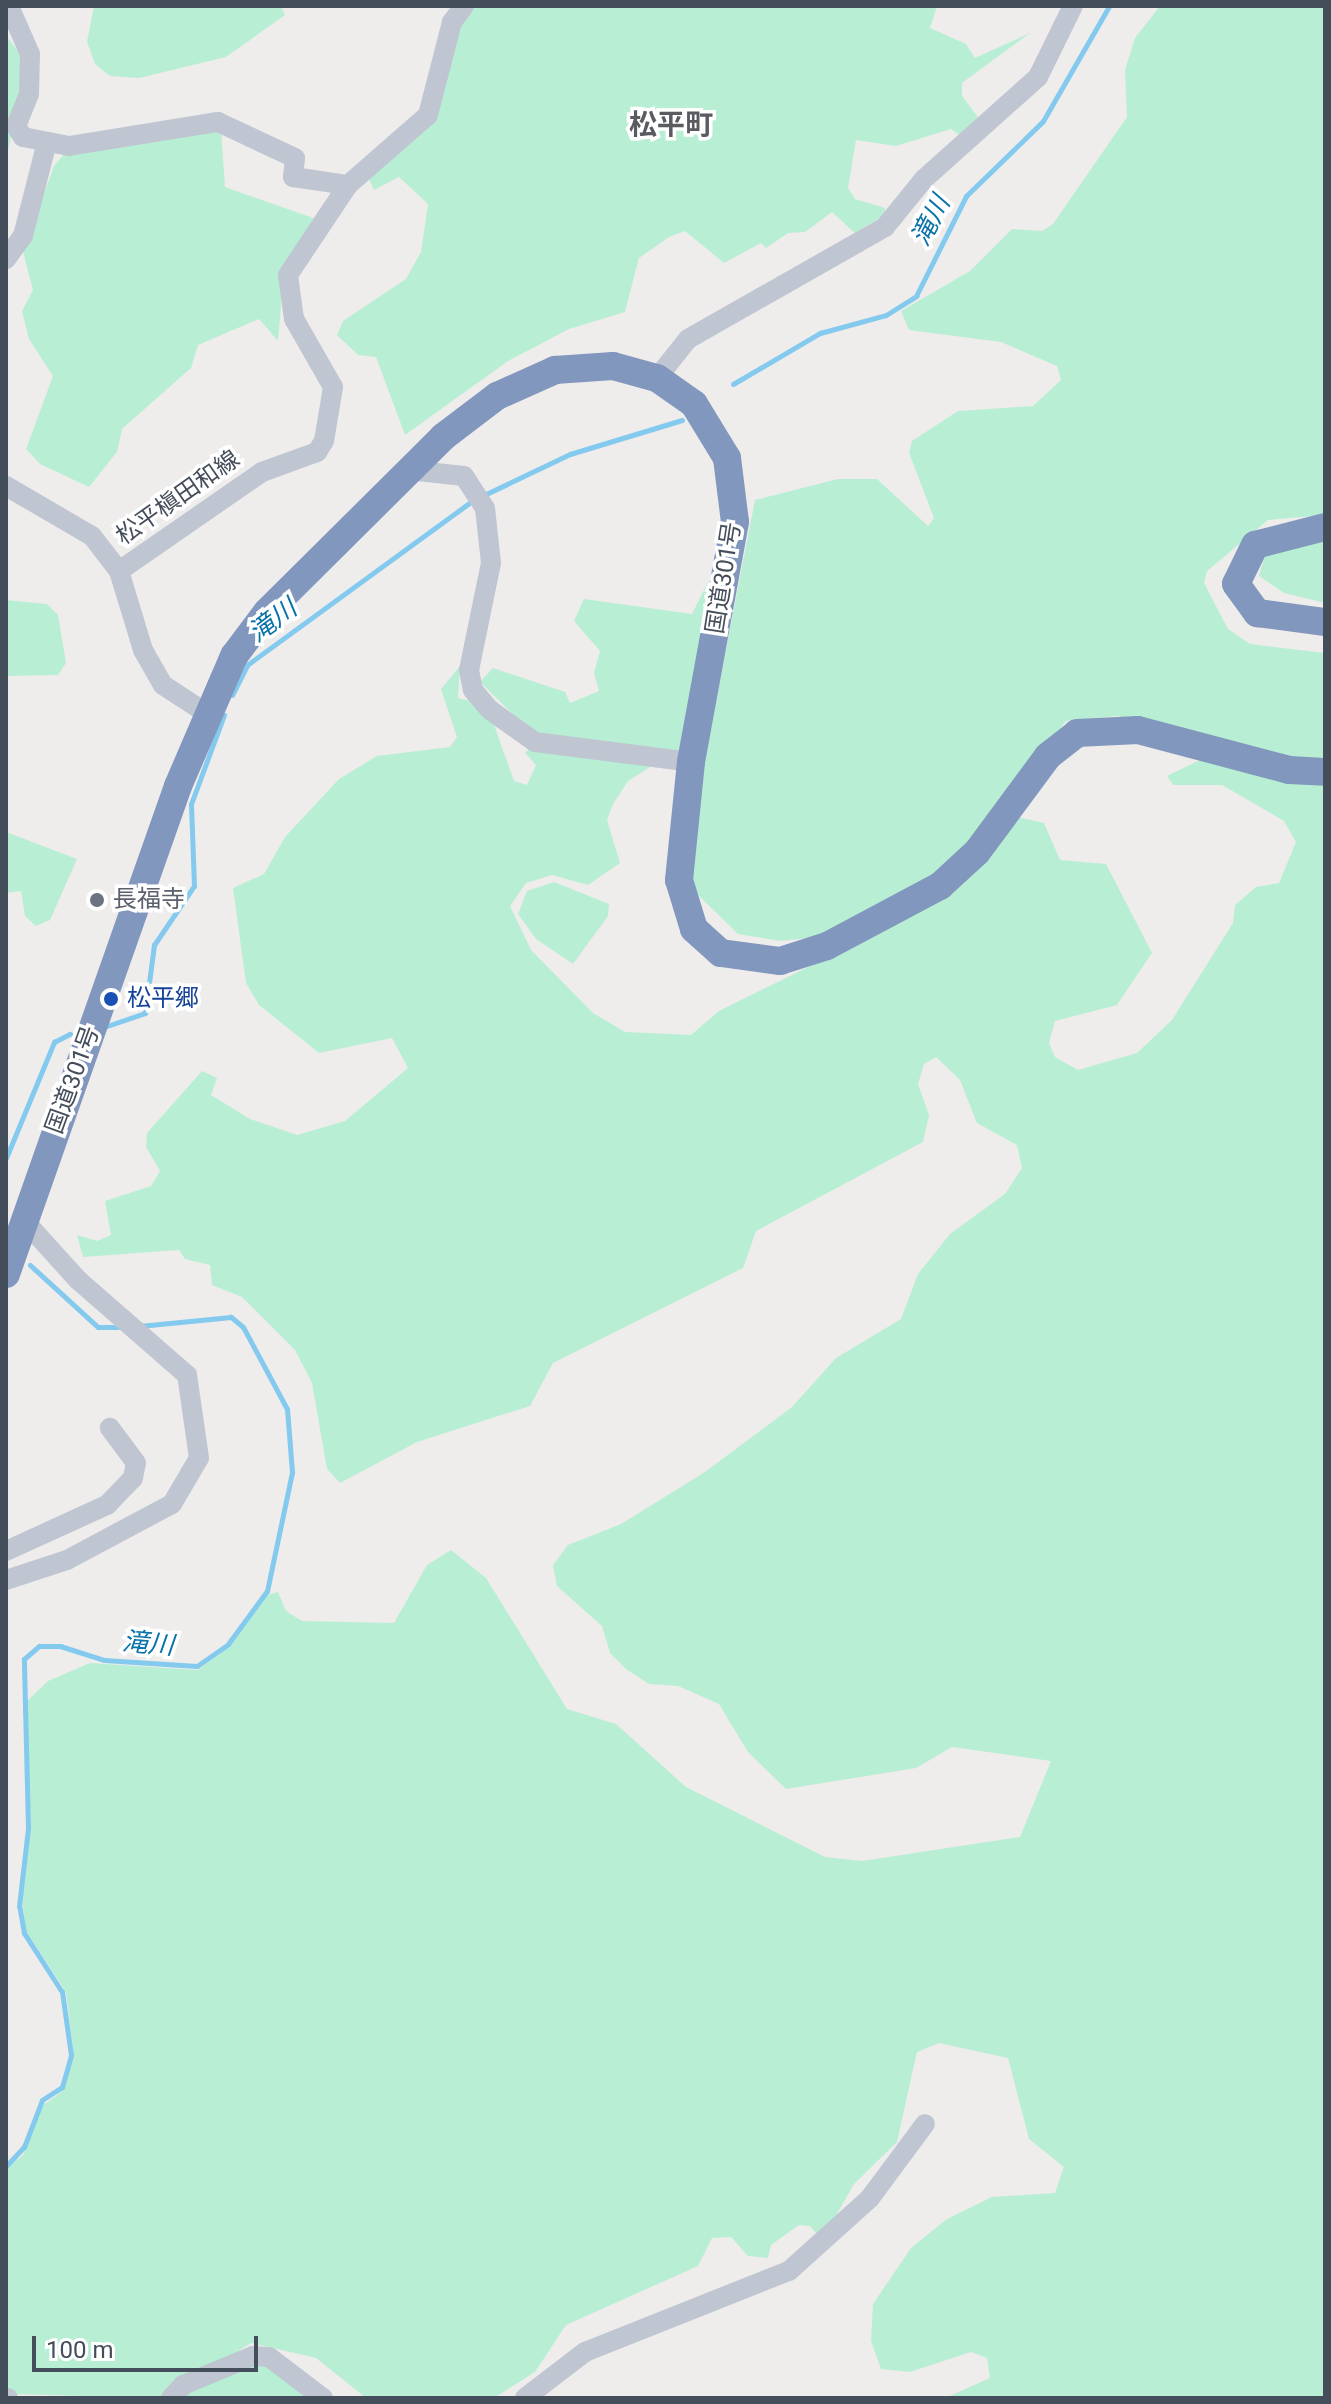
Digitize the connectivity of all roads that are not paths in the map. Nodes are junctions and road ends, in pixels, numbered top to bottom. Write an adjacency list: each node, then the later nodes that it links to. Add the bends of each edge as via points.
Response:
1 (9, 6): 4 (street, via 30,54 29,94 16,126)
2 (464, 6): 5 (street, 松平槇田和線, via 452,22 428,115)
3 (1073, 6): 7 (street, via 1038,77 924,179 885,227 688,339)
4 (46, 146): 5 (street, via 218,122 295,158 293,177); 6 (street, via 23,236)
5 (348, 185): 11 (street, 松平槇田和線, via 285,286 294,319 333,387 324,441 317,452 262,472)
6 (6, 259)
7 (657, 378): 8 (highway, 国道301号, via 613,366 555,370 497,396); 14 (highway, 国道301号, via 683,394 715,432 736,499)
8 (409, 470): 13 (highway, 国道301号, via 249,634); 14 (street, via 452,470 480,497 494,537 469,670 473,690 535,742)
9 (6, 486): 11 (street, via 92,536)
10 (1325, 527): 12 (highway, via 1255,545 1237,568 1236,584 1257,613)
11 (119, 571): 13 (street, via 143,650 163,685)
12 (1325, 622)
13 (206, 713): 16 (highway, 国道301号)
14 (691, 762): 15 (highway, 国道301号, via 682,901 694,929 721,953 759,963 827,946 940,886 985,842 1048,756 1077,733 1138,730 1289,770)
15 (1325, 772)
16 (22, 1218): 17 (highway, 国道301号); 20 (street, via 78,1280 187,1375 199,1458 172,1504 67,1560)
17 (6, 1274)
18 (110, 1428): 19 (street, via 136,1463 133,1478 81,1520)
19 (6, 1551)
20 (6, 1580)
21 (925, 2124): 24 (street, via 870,2198 789,2271 585,2352)
22 (171, 2398): 23 (street, via 183,2385 253,2356 269,2357)
23 (323, 2398)
24 (525, 2398)

